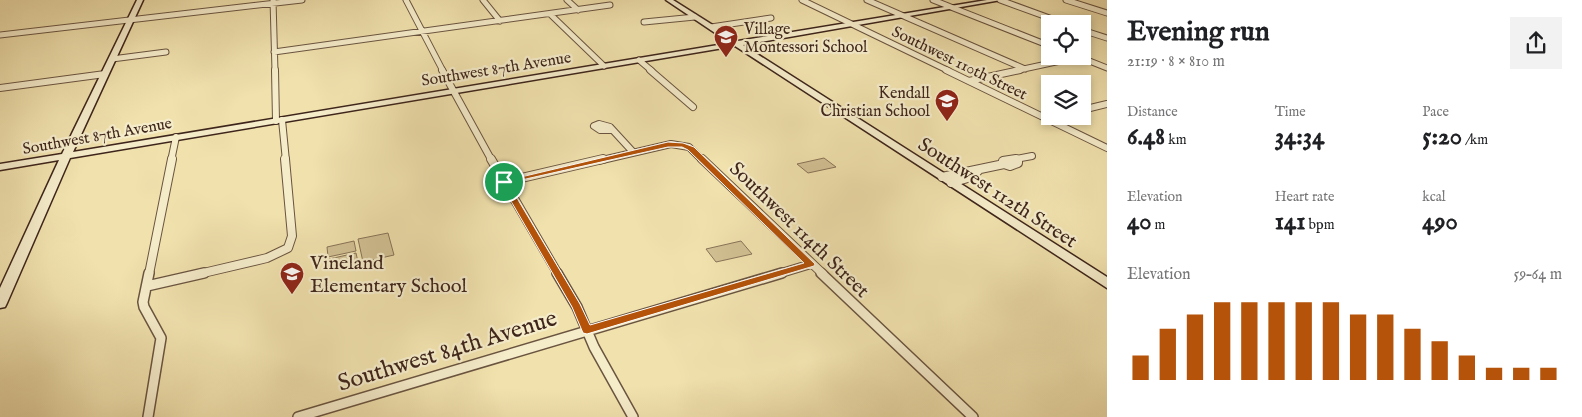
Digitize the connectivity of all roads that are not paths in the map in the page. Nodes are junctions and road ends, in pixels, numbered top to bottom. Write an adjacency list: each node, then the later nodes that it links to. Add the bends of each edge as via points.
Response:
1 (140, 0): 22 (main road)
2 (302, 0): 12 (street)
3 (406, 0): 27 (street)
4 (483, 0): 23 (street)
5 (566, 0): 15 (street)
6 (669, 0): 20 (main road, Southwest 112th Street)
7 (802, 0): 25 (street, Southwest 110th Street)
8 (867, 0): 19 (street)
9 (933, 0): 14 (street)
10 (999, 0): 14 (main road, Southwest 87th Avenue); 18 (street)
11 (1066, 0): 16 (street)
12 (273, 2): 22 (street); 34 (street)
13 (610, 5): 15 (street)
14 (952, 8): 19 (main road, Southwest 87th Avenue); 31 (street)
15 (578, 10): 17 (street)
16 (1107, 13)
17 (550, 14): 23 (street); 39 (street)
18 (1041, 15)
19 (903, 16): 25 (main road, Southwest 87th Avenue); 41 (street)
20 (695, 17): 24 (street); 26 (main road, Southwest 112th Street)
21 (771, 18): 26 (street)
22 (131, 20): 29 (street); 35 (main road)
23 (500, 21): 27 (street)
24 (644, 22)
25 (852, 24): 32 (main road, Southwest 87th Avenue); 43 (street, Southwest 110th Street)
26 (711, 27): 32 (main road, Southwest 112th Street)
27 (422, 32): 34 (street); 45 (street)
28 (1091, 33): 30 (street)
29 (0, 35)
30 (1107, 38)
31 (1041, 43)
32 (736, 44): 36 (main road, Southwest 87th Avenue); 59 (main road, Southwest 112th Street)
33 (166, 52): 35 (street)
34 (274, 52): 50 (street)
35 (112, 59): 42 (main road)
36 (639, 60): 39 (main road, Southwest 87th Avenue); 47 (street)
37 (1091, 62): 40 (street)
38 (1043, 65): 41 (street)
39 (604, 66): 45 (main road, Southwest 87th Avenue)
40 (1107, 68)
41 (1025, 69): 43 (street)
42 (105, 74): 44 (street); 56 (main road)
43 (968, 81): 49 (street, Southwest 110th Street)
44 (0, 88)
45 (452, 91): 50 (main road, Southwest 87th Avenue); 60 (street)
46 (1107, 104): 48 (street)
47 (693, 108)
48 (1091, 108)
49 (1041, 117)
50 (279, 120): 53 (main road, Southwest 87th Avenue); 63 (street, via 292,236 288,248 267,258)
51 (1059, 125): 54 (street, Southwest 110th Street)
52 (612, 130): 55 (street)
53 (176, 137): 56 (main road, Southwest 87th Avenue); 63 (street)
54 (1107, 148)
55 (633, 152): 60 (street, Southwest 114th Street); 61 (street, Southwest 114th Street, via 674,143 689,147)
56 (66, 155): 58 (main road, Southwest 87th Avenue); 64 (main road)
57 (1032, 156): 59 (street, via 1010,166 1004,164 978,171 971,177)
58 (0, 167)
59 (947, 180): 62 (main road, Southwest 112th Street)
60 (504, 182): 65 (street, via 577,307)
61 (811, 264): 65 (street, Southwest 84th Avenue); 69 (street, Southwest 114th Street)
62 (1107, 283)
63 (147, 286): 66 (street, via 144,307 159,330 160,338)
64 (0, 303)
65 (587, 330): 67 (street, Southwest 84th Avenue); 68 (street)
66 (148, 417)
67 (298, 417)
68 (633, 417)
69 (973, 417)

